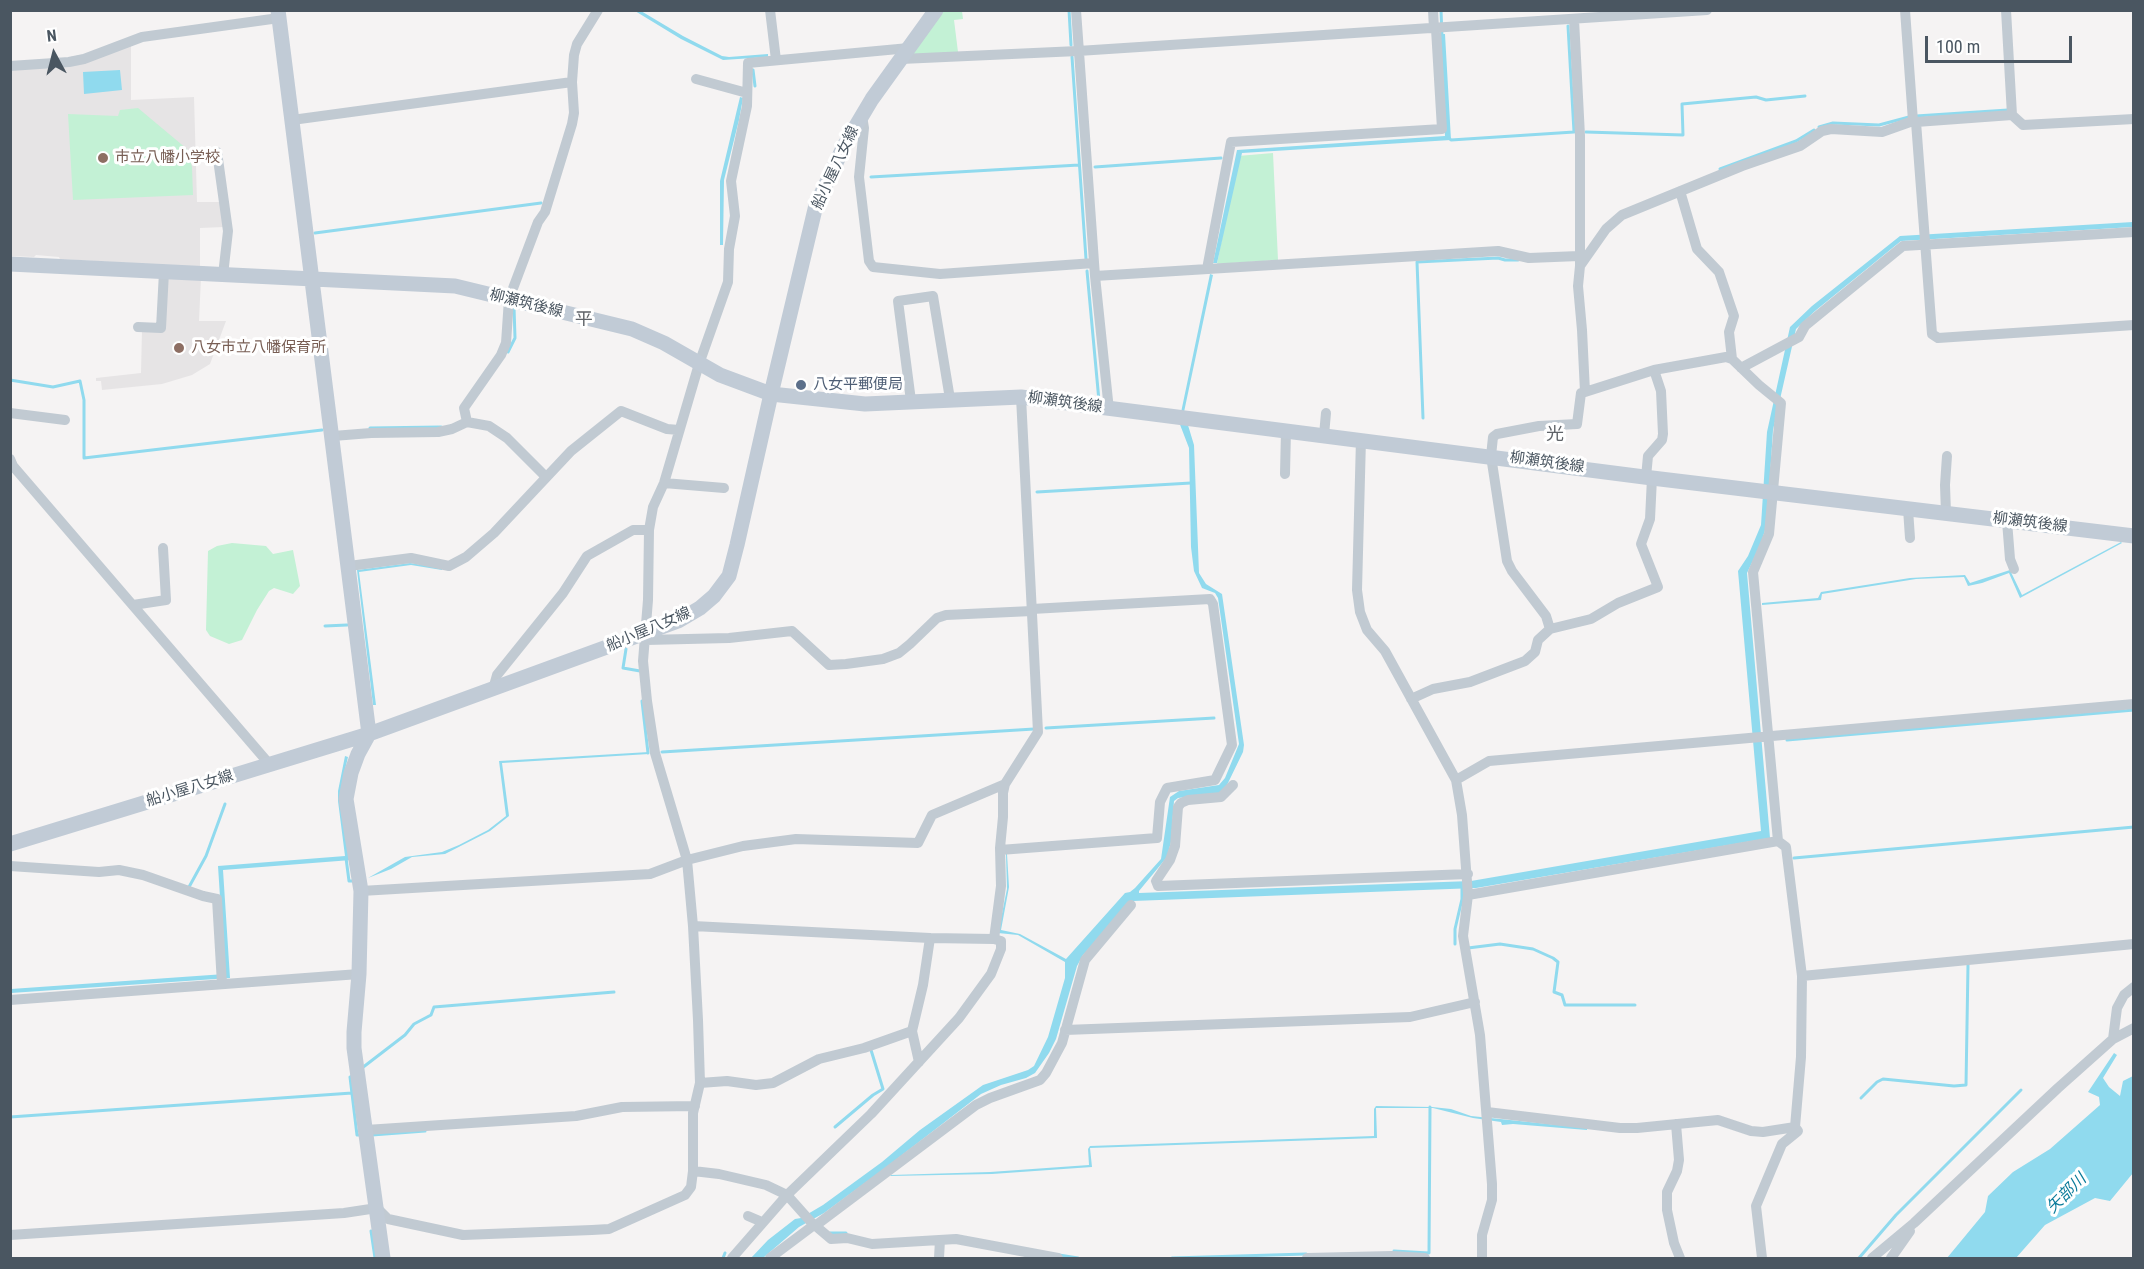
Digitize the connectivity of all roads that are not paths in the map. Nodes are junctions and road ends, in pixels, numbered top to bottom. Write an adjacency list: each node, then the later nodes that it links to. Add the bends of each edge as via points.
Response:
1 (598, 10): 20 (street, via 577,44)
2 (770, 10): 17 (street)
3 (936, 10): 16 (main road, 船小屋八女線)
4 (1076, 10): 15 (street)
5 (1432, 10): 14 (street)
6 (1510, 10): 13 (street)
7 (1707, 10): 11 (street)
8 (1905, 10): 26 (street)
9 (2006, 10): 22 (street)
10 (279, 14): 18 (street, via 142,37 69,62); 25 (main road)
11 (1593, 14): 12 (street)
12 (1574, 19): 13 (street); 31 (street, via 1580,136)
13 (1511, 23): 14 (street)
14 (1435, 29): 15 (street); 34 (street, via 1442,129 1231,142)
15 (1078, 51): 16 (street); 32 (street)
16 (905, 54): 17 (street); 23 (main road, 船小屋八女線)
17 (776, 60): 21 (street, via 748,63)
18 (10, 66)
19 (696, 79): 21 (street)
20 (572, 82): 25 (street); 39 (street, via 572,124 545,212)
21 (747, 93): 43 (street, via 731,181 735,216 725,255 728,282)
22 (2012, 115): 24 (street, via 2023,126); 26 (street)
23 (862, 116): 32 (street, via 859,177 869,261 873,267 940,274); 47 (main road, 船小屋八女線, via 816,205)
24 (2133, 119)
25 (292, 120): 38 (main road)
26 (1915, 122): 28 (street, via 1882,132 1831,129 1800,146); 30 (street)
27 (217, 152): 36 (street, via 228,231)
28 (1680, 191): 31 (street, via 1622,215); 42 (street, via 1697,249 1719,272 1734,316 1729,332)
29 (2133, 232): 30 (street)
30 (1926, 240): 40 (street, via 1932,334 1938,338); 44 (street, via 1903,246 1805,326 1799,337)
31 (1579, 261): 34 (street, via 1529,258 1498,250); 46 (street)
32 (1094, 263): 37 (street)
33 (10, 264): 35 (main road, 柳瀬筑後線)
34 (1207, 269): 37 (street)
35 (164, 272): 36 (main road, 柳瀬筑後線); 41 (street, via 160,328)
36 (223, 275): 38 (main road, 柳瀬筑後線)
37 (1095, 276): 51 (street)
38 (312, 280): 39 (main road, 柳瀬筑後線, via 455,286); 59 (main road)
39 (509, 299): 43 (main road, 柳瀬筑後線, via 632,329); 55 (street, via 506,343 465,408)
40 (2133, 326)
41 (138, 327)
42 (1732, 359): 44 (street); 45 (street)
43 (699, 364): 47 (main road, 柳瀬筑後線); 56 (street)
44 (1741, 368): 69 (street, via 1781,403)
45 (1654, 370): 46 (street); 66 (street, via 1661,391 1663,434 1648,456)
46 (1585, 392): 61 (street, via 1581,393 1577,424 1497,434 1492,437)
47 (771, 394): 50 (main road, 柳瀬筑後線, via 865,404); 82 (main road, 船小屋八女線, via 729,576 700,608)
48 (1021, 397): 49 (main road, 柳瀬筑後線); 51 (main road, 柳瀬筑後線); 80 (street)
49 (950, 399): 50 (main road, 柳瀬筑後線); 50 (street, via 933,296 897,301)
50 (911, 401)
51 (1109, 410): 57 (main road, 柳瀬筑後線)
52 (10, 413): 54 (street)
53 (1326, 413): 58 (street)
54 (65, 420)
55 (467, 422): 59 (street, via 438,432); 65 (street, via 489,426 507,438)
56 (679, 430): 65 (street, via 621,411 571,451); 67 (street)
57 (1286, 430): 58 (main road, 柳瀬筑後線); 64 (street)
58 (1324, 435): 60 (main road, 柳瀬筑後線)
59 (333, 436): 77 (main road)
60 (1360, 439): 61 (main road, 柳瀬筑後線); 84 (street, via 1360,612 1367,630 1385,651)
61 (1491, 456): 66 (main road, 柳瀬筑後線); 81 (street, via 1507,561 1546,616)
62 (1947, 456): 71 (street)
63 (10, 459): 79 (street)
64 (1285, 474)
65 (546, 477): 77 (street, via 494,533 449,566 411,558)
66 (1649, 477): 69 (main road, 柳瀬筑後線); 81 (street, via 1650,519 1641,544 1658,587 1591,619)
67 (664, 483): 68 (street); 73 (street, via 653,507)
68 (724, 488)
69 (1769, 492): 70 (main road, 柳瀬筑後線); 87 (street, via 1769,534 1753,572)
70 (1908, 509): 71 (main road, 柳瀬筑後線); 75 (street)
71 (1946, 513): 72 (main road, 柳瀬筑後線)
72 (2007, 521): 74 (main road, 柳瀬筑後線); 78 (street)
73 (649, 530): 82 (street); 83 (street, via 633,530 587,556 563,593 497,675)
74 (2133, 536)
75 (1910, 538)
76 (163, 548): 79 (street, via 166,600)
77 (349, 566): 86 (main road)
78 (2014, 569)
79 (132, 605): 88 (street)
80 (1032, 610): 82 (street, via 946,615 932,622 899,653 846,664 829,665 792,631 729,638); 90 (street, via 1038,732); 94 (street, via 1210,599 1232,745 1215,780 1167,788 1160,802 1157,838)
81 (1550, 629): 84 (street, via 1525,662)
82 (646, 637): 83 (main road, 船小屋八女線); 95 (street, via 643,661 655,753)
83 (493, 689): 86 (main road, 船小屋八女線)
84 (1411, 699): 89 (street)
85 (2133, 704): 87 (street)
86 (369, 734): 88 (main road, 船小屋八女線); 98 (main road, via 351,773 346,800)
87 (1761, 737): 89 (street, via 1489,761); 92 (street)
88 (271, 766): 93 (main road, 船小屋八女線)
89 (1456, 780): 97 (street)
90 (1005, 784): 94 (street); 95 (street, via 932,815 918,843 796,839 743,846)
91 (1233, 785): 97 (street, via 1221,797 1180,803 1175,846 1156,881 1158,886)
92 (1778, 841): 99 (street); 106 (street, via 1786,847)
93 (10, 844)
94 (1000, 849): 103 (street, via 1001,886)
95 (687, 860): 98 (street, via 650,874); 101 (street)
96 (10, 866): 107 (street, via 119,870 217,899)
97 (1468, 874): 99 (street)
98 (361, 891): 105 (main road)
99 (1468, 895): 110 (street, via 1463,936)
100 (1131, 905): 112 (street, via 1085,960)
101 (693, 926): 102 (street); 116 (street)
102 (930, 938): 103 (street); 113 (street)
103 (994, 939): 115 (street, via 1001,941 1001,949 991,974)
104 (2133, 944): 106 (street)
105 (359, 974): 107 (street); 121 (main road, via 354,1048)
106 (1802, 976): 120 (street)
107 (222, 979): 109 (street)
108 (2133, 987): 114 (street, via 2117,1008)
109 (10, 1000)
110 (1475, 1002): 112 (street, via 1410,1017); 118 (street)
111 (2133, 1028): 114 (street)
112 (1065, 1030): 128 (street, via 1053,1062 1040,1080 976,1105)
113 (912, 1031): 115 (street); 116 (street, via 819,1059 773,1083)
114 (2114, 1039): 127 (street)
115 (919, 1062): 123 (street)
116 (700, 1083): 117 (street)
117 (695, 1106): 121 (street, via 622,1107 576,1116); 122 (street)
118 (1487, 1112): 119 (street, via 1620,1128); 138 (street, via 1492,1200 1482,1235)
119 (1676, 1124): 120 (street, via 1718,1120 1763,1132); 139 (street, via 1679,1160 1668,1192 1667,1210)
120 (1795, 1126): 140 (street, via 1798,1131 1782,1144 1756,1206)
121 (366, 1130): 124 (main road)
122 (693, 1171): 123 (street, via 766,1185); 124 (street, via 685,1196 609,1229 463,1235 388,1219)
123 (788, 1195): 126 (street); 128 (street)
124 (377, 1208): 129 (street); 131 (main road)
125 (748, 1216): 126 (street)
126 (762, 1222): 132 (street)
127 (1914, 1223): 141 (street); 142 (street)
128 (813, 1224): 130 (street, via 831,1239 872,1244); 133 (street)
129 (10, 1235)
130 (940, 1240): 134 (street); 135 (street, via 956,1239)
131 (383, 1258)
132 (732, 1258)
133 (770, 1258)
134 (939, 1258)
135 (1058, 1258)
136 (1307, 1258): 137 (street)
137 (1425, 1258)
138 (1482, 1258)
139 (1680, 1258)
140 (1762, 1258)
141 (1872, 1258)
142 (1891, 1258)

